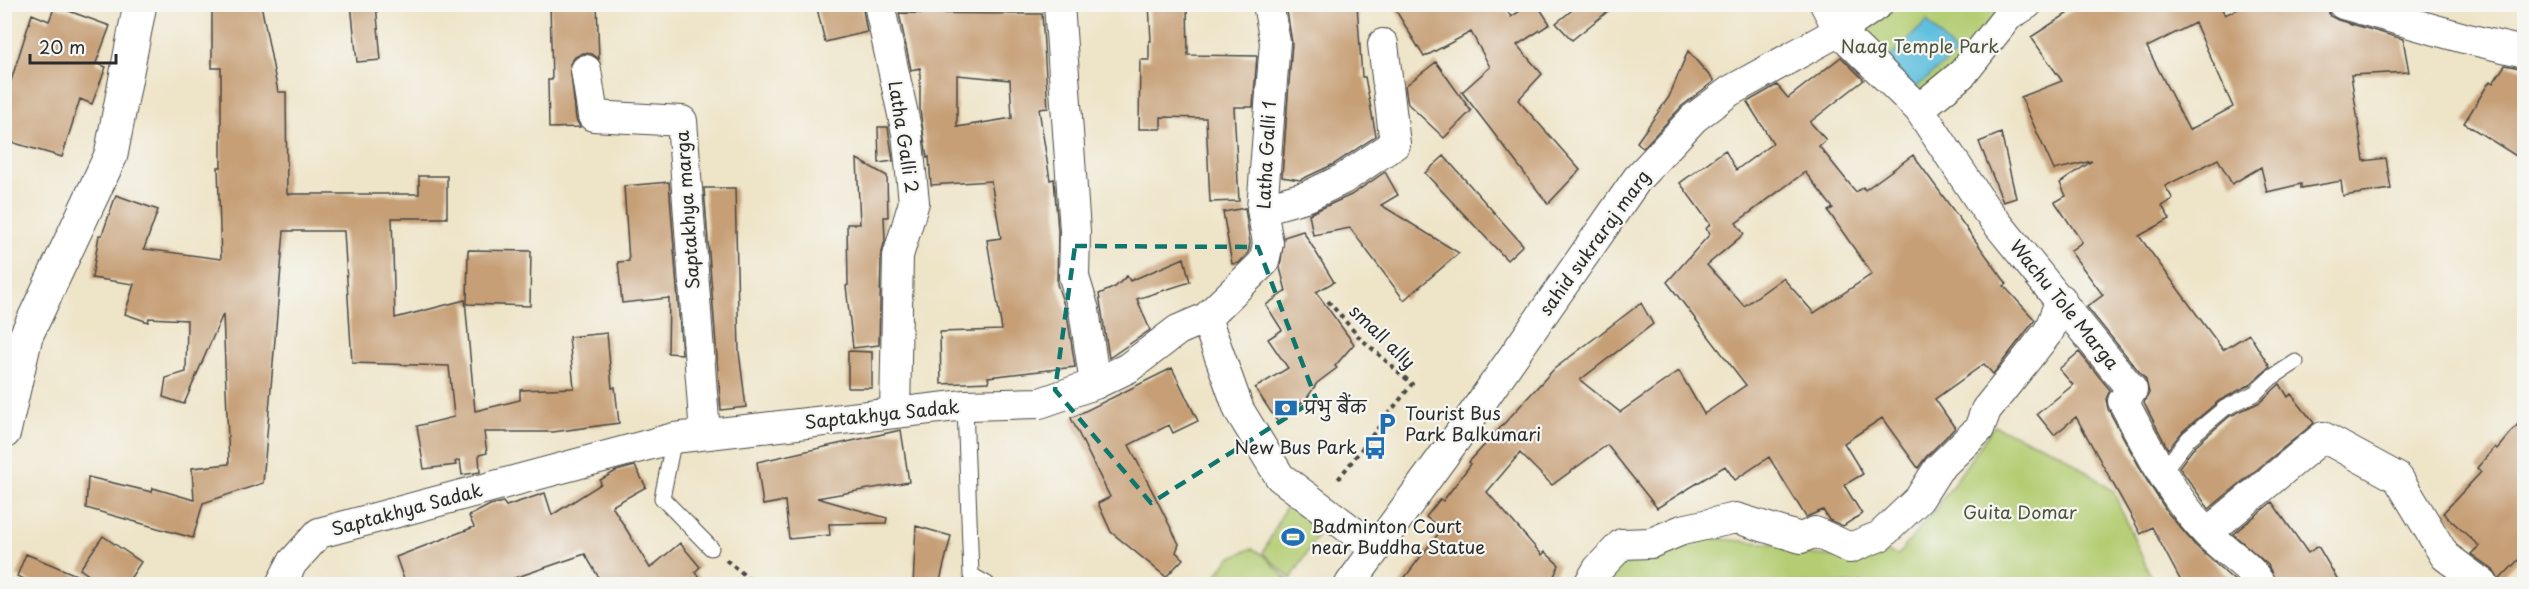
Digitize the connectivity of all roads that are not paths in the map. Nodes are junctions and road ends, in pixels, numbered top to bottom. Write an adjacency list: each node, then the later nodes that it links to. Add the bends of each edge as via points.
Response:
1 (140, 4): 21 (main road, via 111,155 26,336)
2 (879, 4): 20 (street, Latha Galli 2, via 907,133 914,202 898,256)
3 (1059, 4): 18 (street, via 1075,231 1074,277 1084,310)
4 (1268, 4): 14 (street, Latha Galli 1, via 1275,42)
5 (1825, 4): 9 (street, Wachu Tole Marga)
6 (1878, 4): 9 (street, sahid sukraraj marg)
7 (2027, 4): 13 (street, via 2008,16 1963,73)
8 (2343, 4): 11 (street)
9 (1839, 31): 13 (street, Wachu Tole Marga); 27 (street, sahid sukraraj marg, via 1730,92 1694,118 1637,179)
10 (1383, 44): 14 (street, via 1401,149 1308,196)
11 (2524, 52)
12 (585, 70): 22 (street, Saptakhya marga, via 593,116 682,121)
13 (1919, 109): 15 (street, Wachu Tole Marga, via 1984,207)
14 (1262, 209): 16 (street, Latha Galli 1, via 1268,243 1264,261)
15 (2061, 299): 24 (street, Wachu Tole Marga, via 2132,390 2123,401); 31 (street, via 2049,330 1986,410 1979,429 1938,469 1919,499 1880,536 1850,548 1815,532 1801,538 1736,518 1682,530 1651,543 1622,544 1598,569)
16 (1206, 318): 18 (street, Saptakhya Sadak, via 1178,330 1128,368); 27 (street, via 1239,410 1280,477)
17 (2296, 362): 24 (lane, via 2255,393 2225,408 2189,438)
18 (1095, 384): 19 (street, Saptakhya Sadak, via 1040,403)
19 (965, 405): 20 (street, Saptakhya Sadak); 29 (lane, via 971,574)
20 (895, 413): 22 (street, Saptakhya Sadak)
21 (4, 432)
22 (705, 434): 23 (street, Saptakhya Sadak)
23 (674, 438): 26 (lane, via 662,498); 28 (street, Saptakhya Sadak, via 319,533 292,563)
24 (2162, 472): 25 (street, Wachu Tole Marga)
25 (2207, 533): 32 (street, Wachu Tole Marga, via 2254,574); 33 (street, via 2323,437 2397,478 2445,556)
26 (711, 548)
27 (1375, 548): 30 (street, sahid sukraraj marg)
28 (281, 585)
29 (987, 585)
30 (1350, 585)
31 (1589, 585)
32 (2260, 585)
33 (2483, 585)

